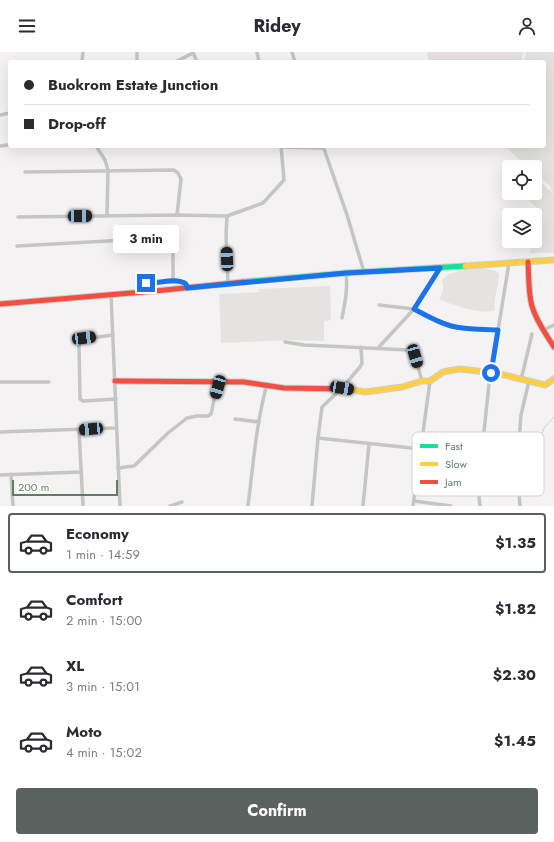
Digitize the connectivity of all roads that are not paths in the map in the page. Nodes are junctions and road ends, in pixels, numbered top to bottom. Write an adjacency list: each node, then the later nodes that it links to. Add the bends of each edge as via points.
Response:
1 (193, 52): 2 (street)
2 (179, 60)
3 (8, 145): 4 (street)
4 (0, 146)
5 (97, 148): 8 (street)
6 (281, 148): 12 (street, via 284,180 264,203)
7 (323, 148): 19 (street)
8 (108, 170): 9 (street); 10 (street, via 174,170 181,179); 11 (street)
9 (25, 172)
10 (177, 215): 11 (street); 12 (street)
11 (107, 216): 13 (street)
12 (227, 216): 23 (street)
13 (18, 217)
14 (17, 246): 22 (street, via 162,238 169,240 173,253)
15 (554, 260): 16 (street)
16 (528, 262): 17 (street); 34 (street, via 533,310)
17 (509, 263): 18 (street); 33 (street)
18 (440, 268): 19 (street); 30 (street)
19 (364, 272): 20 (street)
20 (346, 273): 23 (street); 31 (street, via 346,296)
21 (136, 276): 24 (street, via 138,281)
22 (173, 281): 24 (street); 25 (street, via 185,282)
23 (228, 283): 25 (street)
24 (153, 284): 26 (street)
25 (187, 288): 26 (street)
26 (155, 291): 27 (street)
27 (111, 294): 28 (street); 36 (street)
28 (0, 304)
29 (379, 305): 30 (street)
30 (414, 309): 33 (street, via 450,326); 40 (street)
31 (342, 318)
32 (554, 325): 34 (street)
33 (498, 330): 41 (street)
34 (543, 330): 39 (street)
35 (532, 334): 43 (street)
36 (113, 335): 44 (street); 53 (street, via 84,338 80,341 80,399)
37 (285, 342): 38 (street)
38 (361, 347): 40 (street); 52 (street, via 362,363)
39 (554, 347)
40 (378, 348): 45 (street, via 409,350 415,356)
41 (490, 374): 43 (street); 46 (street, via 448,370); 60 (street)
42 (554, 379): 47 (street, via 545,385)
43 (521, 380): 47 (street)
44 (115, 381): 50 (street); 53 (street)
45 (422, 381): 46 (street); 52 (street, via 365,392)
46 (430, 381): 59 (street)
47 (529, 381): 61 (street)
48 (0, 382): 49 (street)
49 (49, 382)
50 (220, 382): 51 (street); 65 (street, via 211,414 187,418 134,466)
51 (267, 384): 52 (street, via 299,389); 55 (street)
52 (342, 388): 62 (street, via 322,407)
53 (116, 399): 56 (street)
54 (235, 420): 55 (street)
55 (259, 422): 77 (street)
56 (116, 428): 57 (street); 65 (street)
57 (79, 430): 58 (street); 66 (street)
58 (0, 432)
59 (423, 432)
60 (484, 432)
61 (520, 432)
62 (318, 438): 63 (street); 78 (street)
63 (369, 444): 64 (street); 79 (street)
64 (412, 448)
65 (118, 468): 75 (street)
66 (81, 472): 67 (street); 74 (street)
67 (11, 474): 68 (street); 73 (street)
68 (0, 475)
69 (479, 496): 81 (street)
70 (519, 496): 82 (street)
71 (182, 502): 76 (street)
72 (414, 504): 80 (street)
73 (13, 506)
74 (83, 506)
75 (120, 506)
76 (170, 506)
77 (248, 506)
78 (312, 506)
79 (363, 506)
80 (451, 506)
81 (480, 506)
82 (520, 506)

